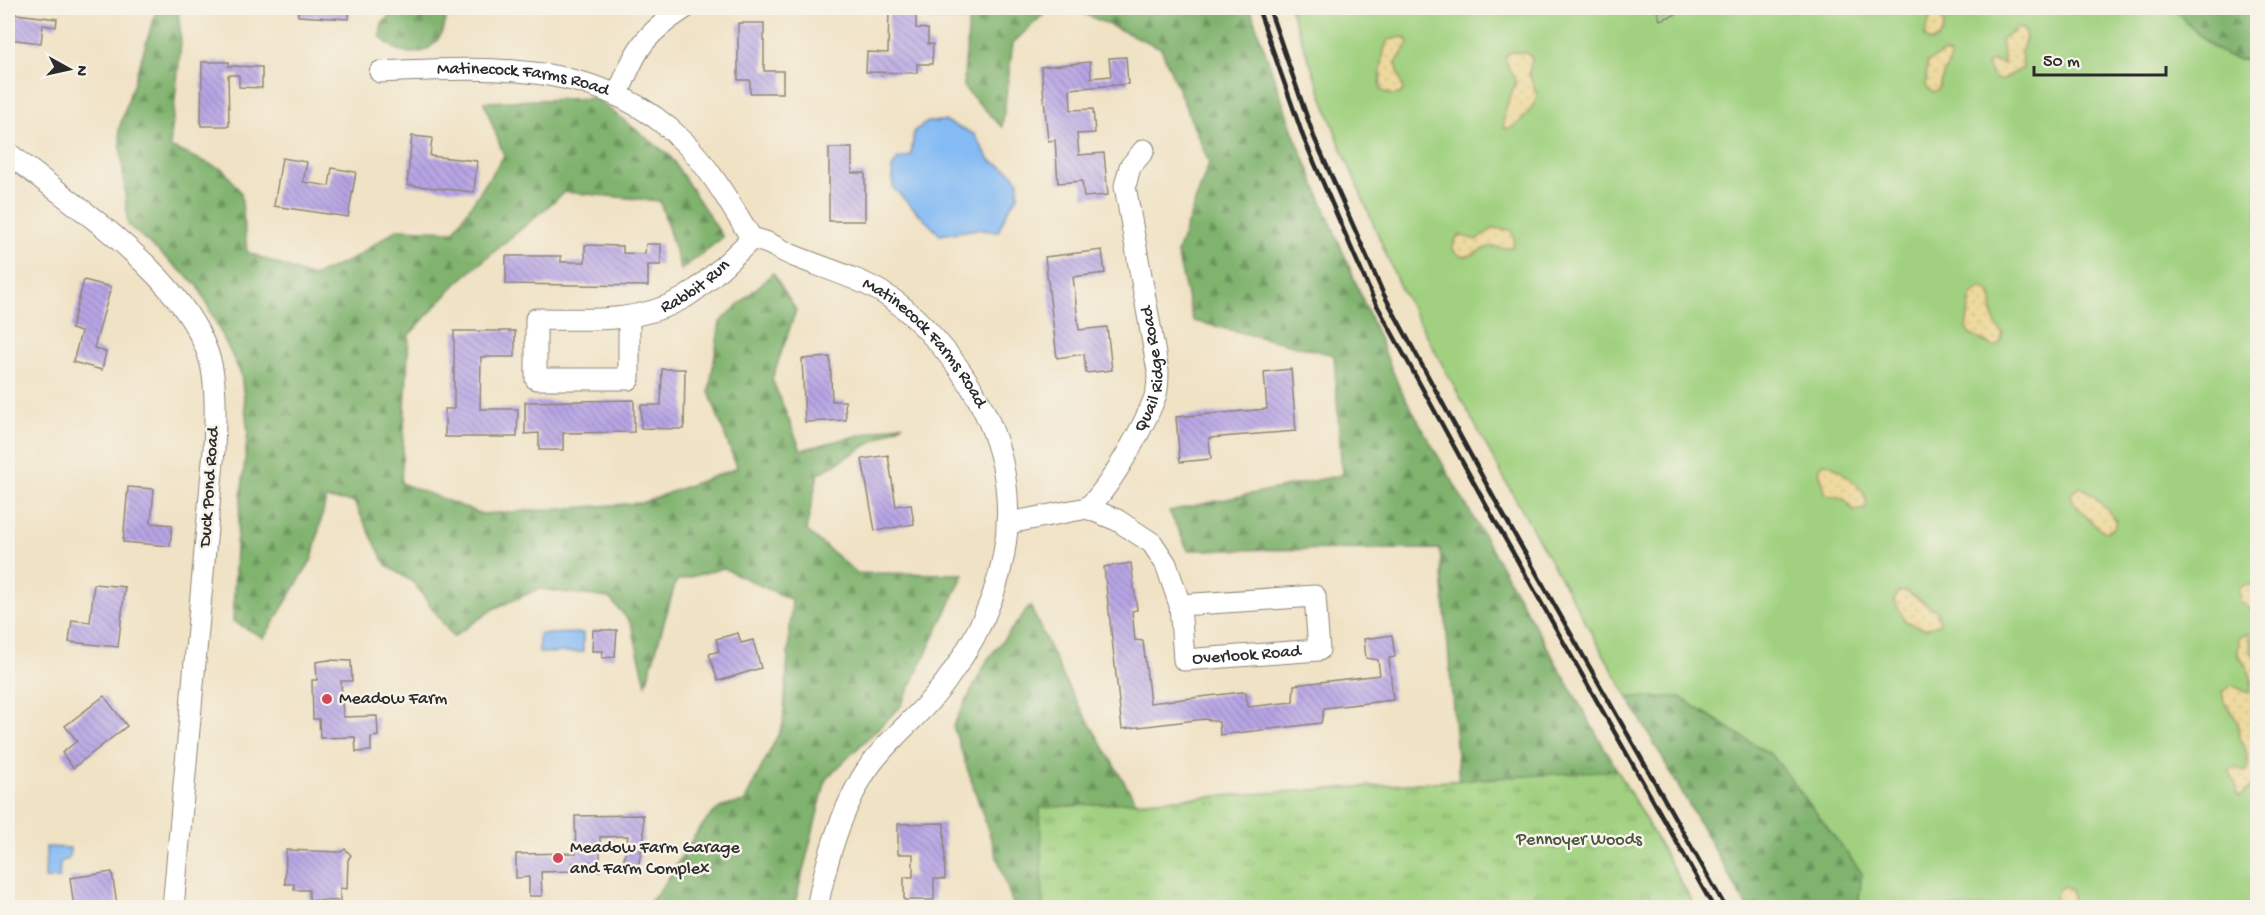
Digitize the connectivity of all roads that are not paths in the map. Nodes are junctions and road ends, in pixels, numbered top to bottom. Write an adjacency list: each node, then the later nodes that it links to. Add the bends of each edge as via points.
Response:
1 (685, 8): 3 (street, via 654,29 634,55)
2 (380, 72): 3 (street, Matinecock Farms Road, via 506,70 570,78)
3 (618, 94): 6 (street, Matinecock Farms Road, via 660,119 686,144)
4 (1144, 150): 8 (street, Quail Ridge Road, via 1130,167 1125,186 1158,371 1157,391 1100,498)
5 (8, 153): 11 (street, Duck Pond Road, via 155,273 192,320 211,365 216,411 214,450)
6 (752, 239): 7 (street, Rabbit Run, via 683,299); 9 (street, Matinecock Farms Road, via 763,239 884,294 916,318 955,362 983,405 998,440)
7 (629, 318): 7 (street, Rabbit Run, via 536,319 536,379 629,379)
8 (1087, 508): 9 (street); 10 (street, Overlook Road, via 1117,520 1152,543 1166,564)
9 (1009, 523): 12 (street, Matinecock Farms Road, via 1000,573 968,648 946,682 883,749 862,778 838,826)
10 (1180, 606): 10 (street, Overlook Road, via 1315,596 1319,650 1184,660)
11 (173, 908)
12 (817, 908)

